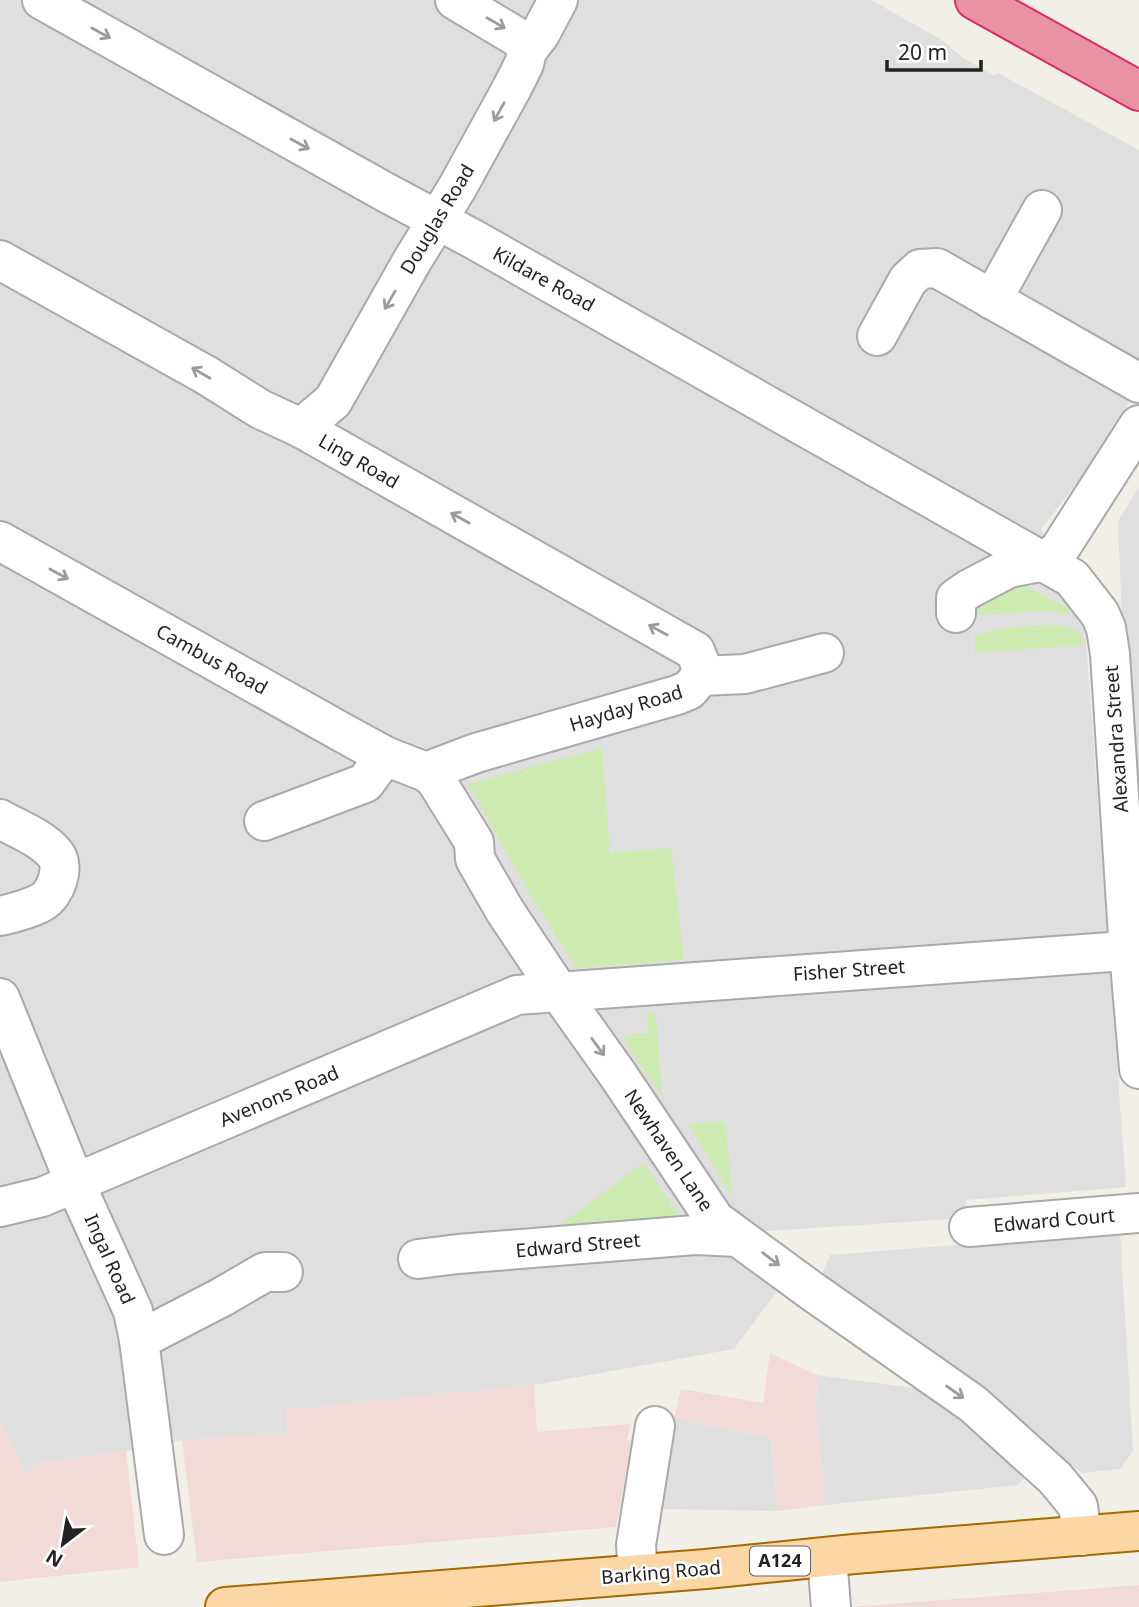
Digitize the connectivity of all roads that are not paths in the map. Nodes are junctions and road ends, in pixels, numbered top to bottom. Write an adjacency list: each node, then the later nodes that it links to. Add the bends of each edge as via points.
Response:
1 (41, 0): 8 (street, Kildare Road, one-way to 8)
2 (455, 0): 5 (street, one-way to 5, via 522,40)
3 (558, 0): 5 (street, Douglas Road)
4 (975, 0): 6 (highway)
5 (527, 51): 8 (street, Douglas Road, one-way to 8, via 513,88)
6 (1139, 91)
7 (1042, 210): 10 (street)
8 (437, 220): 14 (street, Douglas Road, one-way to 14, via 333,401); 16 (street, Kildare Road)
9 (0, 260): 14 (street, Ling Road, one-way to 9)
10 (992, 300): 11 (street, via 937,268 920,269 908,280); 12 (street)
11 (877, 335)
12 (1139, 383)
13 (1139, 425): 16 (street, via 1059,550)
14 (301, 428): 20 (street, Ling Road, one-way to 14, via 695,651)
15 (0, 541): 21 (street, Cambus Road, one-way to 21)
16 (1045, 561): 17 (street, via 1009,568 969,589 956,598); 18 (street, Alexandra Street, via 1072,578)
17 (956, 613)
18 (1125, 652): 26 (street, Alexandra Street)
19 (824, 653): 20 (street, Hayday Road, via 745,674)
20 (701, 676): 22 (street, Hayday Road, via 689,690 677,695 476,753)
21 (385, 756): 22 (street, Cambus Road); 24 (street, via 365,783)
22 (426, 772): 27 (street, Newhaven Lane, via 442,787 474,842 475,859)
23 (0, 819): 25 (street, via 44,843 58,857 60,875 44,901)
24 (264, 821)
25 (0, 916)
26 (1134, 950): 27 (street, Fisher Street); 29 (street, Alexandra Street)
27 (559, 992): 30 (street, Avenons Road, via 517,995); 34 (street, Newhaven Lane, one-way to 34, via 715,1220)
28 (0, 998): 30 (street, Ingal Road)
29 (1139, 1069)
30 (75, 1183): 31 (street, Avenons Road); 37 (street, Ingal Road, via 133,1311)
31 (0, 1207)
32 (1139, 1213): 33 (street, Edward Court)
33 (969, 1227)
34 (738, 1237): 35 (street, Edward Street, via 682,1236); 41 (street, Newhaven Lane, one-way to 41, via 973,1404 1055,1478 1078,1506)
35 (418, 1259)
36 (283, 1272): 37 (street, via 265,1272)
37 (139, 1340): 40 (street, Ingal Road)
38 (655, 1426): 43 (street, via 636,1545)
39 (1139, 1531): 41 (main road, Barking Road / A124)
40 (164, 1535)
41 (1082, 1536): 42 (main road, Barking Road / A124)
42 (827, 1557): 43 (main road, Barking Road / A124); 46 (street)
43 (638, 1574): 44 (main road, Barking Road / A124)
44 (362, 1602): 45 (main road, Barking Road / A124)
45 (225, 1607)
46 (831, 1607)

